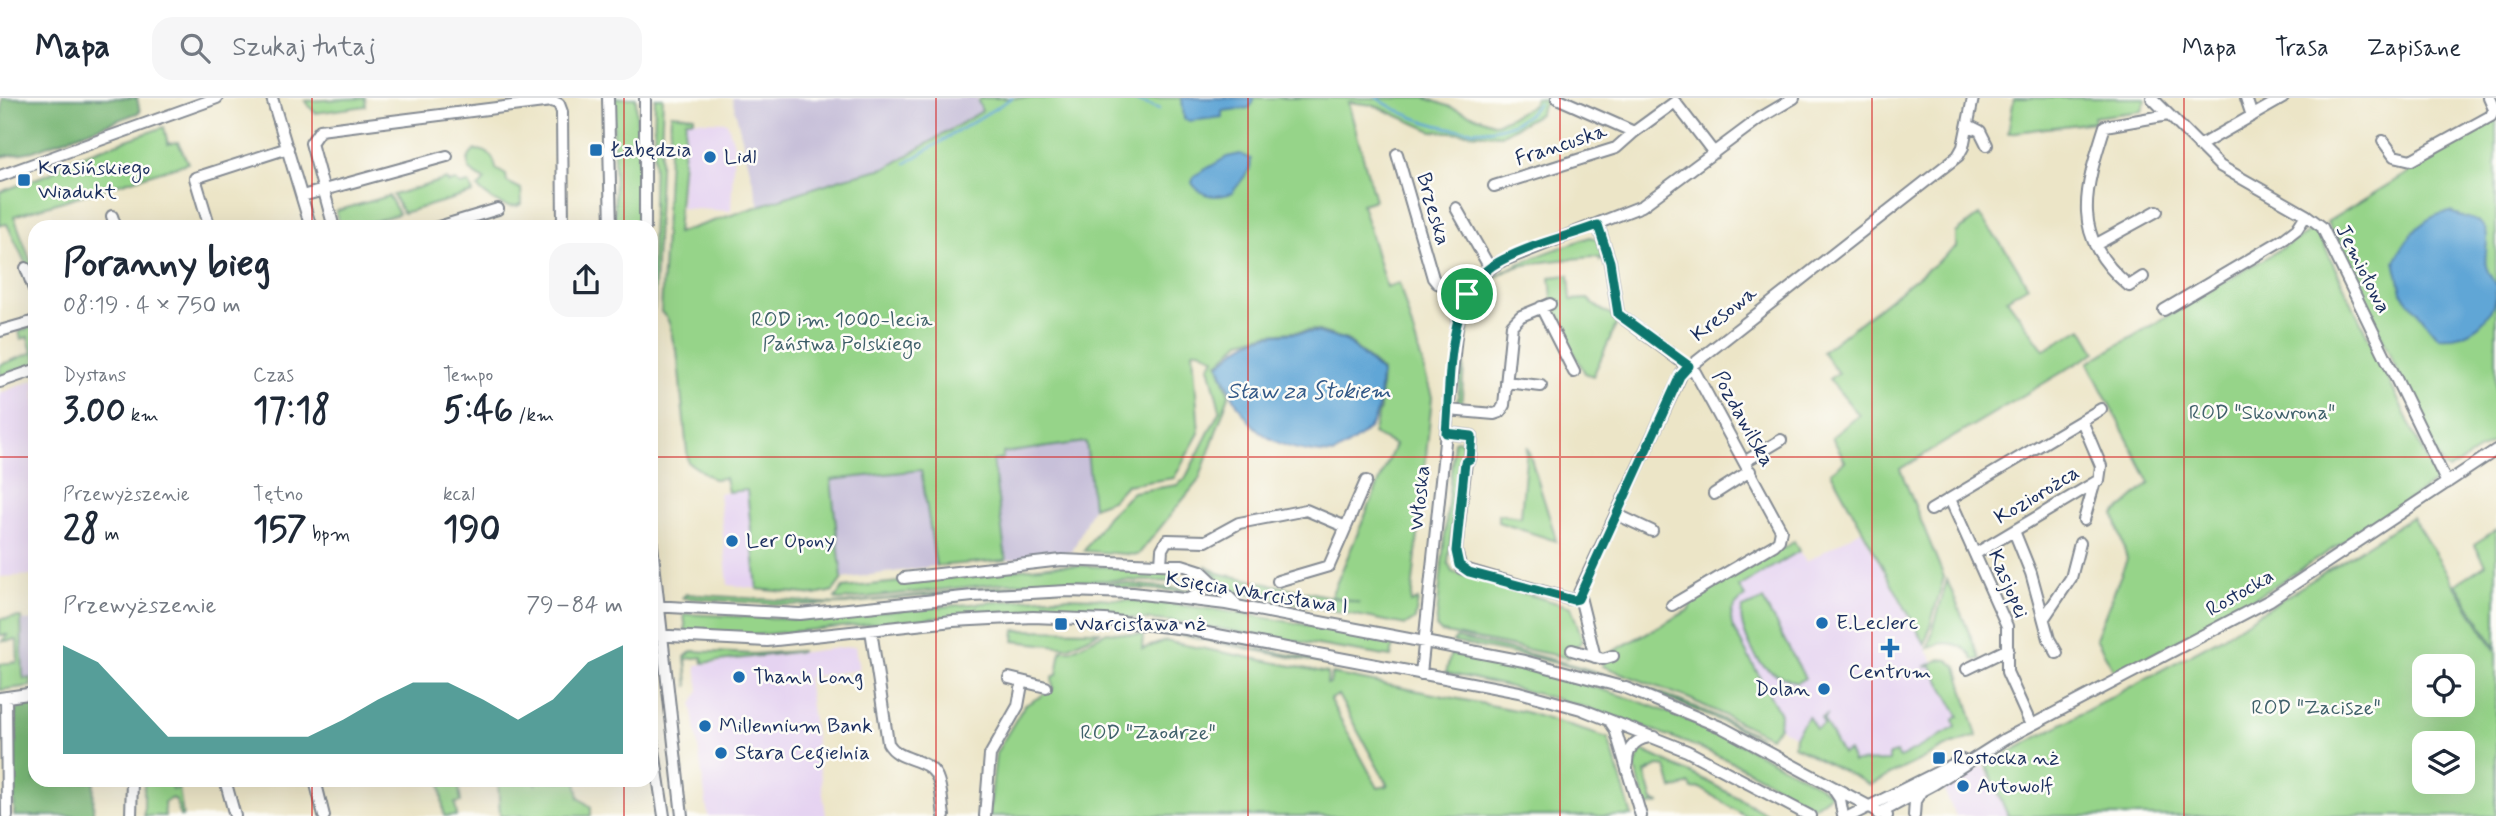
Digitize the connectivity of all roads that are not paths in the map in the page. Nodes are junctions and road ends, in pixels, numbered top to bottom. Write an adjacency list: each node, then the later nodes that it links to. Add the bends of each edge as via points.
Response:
1 (217, 98): 24 (street)
2 (272, 98): 20 (street)
3 (608, 98): 39 (street)
4 (645, 98): 40 (street)
5 (1557, 98): 16 (street)
6 (1794, 98): 21 (street, Włoska)
7 (1973, 98): 15 (street)
8 (2152, 98): 13 (street, Jemiołowa)
9 (2246, 98): 14 (street)
10 (2283, 98): 14 (street)
11 (2489, 98): 17 (street, via 2494,109 2491,117 2411,160 2394,156)
12 (1676, 100): 16 (street, Francuska); 21 (street)
13 (2168, 115): 19 (street, Jemiołowa); 42 (street, via 2105,126 2088,180 2085,212)
14 (2252, 117): 19 (street)
15 (1968, 125): 18 (street, via 1979,131); 51 (street, Kresowa, via 1953,160)
16 (1634, 132): 25 (street, Francuska, via 1616,148)
17 (2383, 141)
18 (1987, 145)
19 (2199, 146): 31 (street, Jemiołowa, via 2232,175)
20 (288, 148): 27 (street); 34 (street, via 195,178)
21 (1714, 153): 41 (street, Włoska, via 1648,202)
22 (1397, 154): 47 (street, Brzeska, via 1433,278)
23 (447, 156): 26 (street)
24 (0, 176)
25 (1494, 187)
26 (323, 190): 27 (street); 36 (street); 38 (street, via 311,143 320,130 556,101 562,112)
27 (302, 196): 35 (street)
28 (1456, 208): 44 (street)
29 (498, 209): 37 (street)
30 (2157, 211): 42 (street)
31 (2306, 215): 48 (street, via 2284,239); 65 (street, Jemiołowa, via 2327,236)
32 (112, 216): 33 (street)
33 (113, 220)
34 (208, 220)
35 (309, 220)
36 (332, 220)
37 (462, 220)
38 (563, 220)
39 (611, 220)
40 (645, 220)
41 (1598, 225): 44 (street, Włoska); 51 (street, Pozdawilska, via 1610,262 1618,314)
42 (2095, 246): 46 (street, via 2112,272 2129,286)
43 (26, 268): 45 (street)
44 (1490, 268): 47 (street, Włoska)
45 (28, 273)
46 (2143, 276)
47 (1467, 294): 58 (street, Włoska, via 1457,326)
48 (2164, 310)
49 (28, 323): 50 (street)
50 (0, 331)
51 (1689, 366): 63 (street, Pozdawilska); 70 (street, Kresowa, via 1680,376)
52 (28, 372): 54 (street)
53 (1574, 372): 55 (street, via 1546,306 1512,325)
54 (0, 382)
55 (1506, 382): 56 (street); 58 (street, via 1504,405 1498,413)
56 (1541, 386)
57 (2101, 409): 59 (street)
58 (1448, 410): 60 (street, Włoska)
59 (2082, 421): 66 (street, Koziorożca, via 2101,466 2101,477); 68 (street)
60 (1446, 433): 82 (street, via 1472,436 1456,551 1461,568); 89 (street, Włoska)
61 (1781, 440): 63 (street)
62 (2496, 450): 65 (street, Rostocka)
63 (1747, 467): 67 (street); 83 (street, Pozdawilska, via 1780,526 1778,542)
64 (1366, 481): 72 (street)
65 (2447, 483): 104 (street, Rostocka, via 2270,600)
66 (2094, 485): 71 (street); 74 (street, Koziorożca)
67 (1714, 494)
68 (1950, 499): 69 (street); 76 (street, Kasjopei)
69 (1931, 510)
70 (1616, 514): 73 (street); 82 (street, Kresowa)
71 (2084, 520)
72 (1346, 527): 77 (street, via 1306,510 1251,520 1206,541 1169,539 1163,545); 80 (street, via 1326,569)
73 (1652, 531)
74 (2014, 531): 76 (street, Koziorożca); 86 (street)
75 (2080, 543): 86 (street, via 2071,578)
76 (1975, 554): 91 (street, Kasjopei, via 2007,626)
77 (1161, 564): 78 (street); 79 (street, via 1062,560)
78 (1182, 565): 81 (street, via 1202,579 1199,594); 85 (street, via 1201,571)
79 (904, 578)
80 (1278, 581)
81 (1188, 598): 84 (street, Księcia Warcisława I, via 1043,591 787,614); 85 (street, Księcia Warcisława I)
82 (1578, 599): 95 (street)
83 (1672, 605)
84 (658, 606)
85 (1239, 606): 89 (street, Księcia Warcisława I)
86 (2044, 618): 93 (street)
87 (871, 630): 88 (street, via 767,641); 97 (street, via 995,619 1105,620 1186,629); 122 (street, via 888,744 893,752 926,765 937,776)
88 (658, 636)
89 (1426, 642): 97 (street, Włoska); 109 (street, Księcia Warcisława I, via 1549,666 1626,688 1714,724)
90 (658, 643): 121 (street)
91 (2008, 649): 96 (street); 104 (street, Kasjopei, via 2007,672)
92 (1572, 650): 95 (street)
93 (2057, 653)
94 (1613, 656): 95 (street)
95 (1595, 657)
96 (1967, 669)
97 (1421, 674): 103 (street, via 1519,692)
98 (1009, 678): 99 (street)
99 (1022, 684): 100 (street); 123 (street, via 1018,706 990,755)
100 (1046, 687)
101 (28, 694): 102 (street)
102 (3, 697): 116 (street)
103 (1608, 719): 105 (street); 107 (street)
104 (2031, 725): 106 (street, Rostocka)
105 (1657, 737): 107 (street, via 1633,745 1627,754); 114 (street)
106 (1990, 747): 113 (street, Rostocka); 115 (street, Rostocka, via 1884,799)
107 (1627, 769): 124 (street)
108 (658, 777): 120 (street)
109 (1829, 786): 115 (street, Księcia Warcisława I); 127 (street, via 1840,799)
110 (132, 787): 117 (street)
111 (227, 787): 118 (street)
112 (317, 787): 119 (street)
113 (1924, 790): 115 (street, Rostocka); 129 (street, via 1915,801)
114 (1781, 799): 125 (street); 126 (street)
115 (1876, 813): 128 (street, Rostocka)
116 (7, 816)
117 (131, 816)
118 (235, 816)
119 (324, 816)
120 (664, 816)
121 (682, 816)
122 (944, 816)
123 (985, 816)
124 (1641, 816)
125 (1792, 816)
126 (1810, 816)
127 (1843, 816)
128 (1850, 816)
129 (1914, 816)

